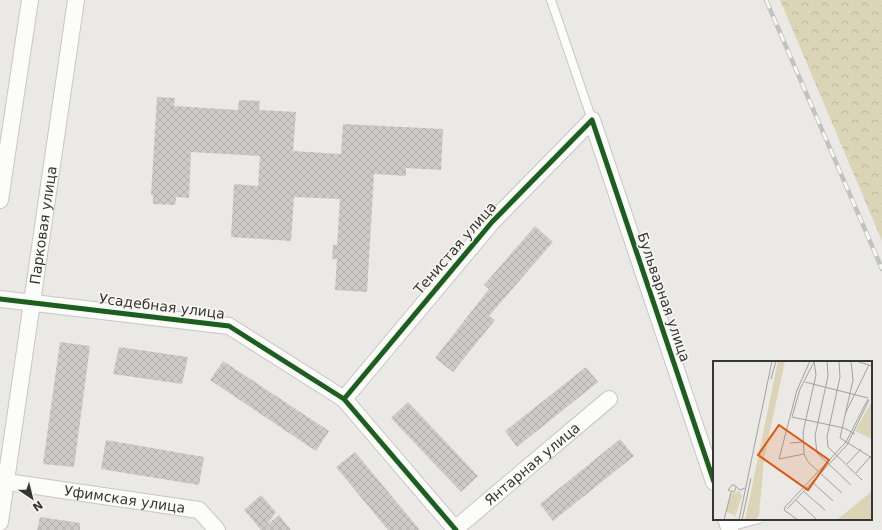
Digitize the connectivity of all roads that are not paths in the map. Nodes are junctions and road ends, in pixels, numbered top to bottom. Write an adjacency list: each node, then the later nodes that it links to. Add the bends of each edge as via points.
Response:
1 (30, 0): 4 (street)
2 (76, 0): 8 (street, Парковая улица)
3 (551, 0): 5 (lane)
4 (6, 118): 6 (street)
5 (592, 120): 9 (street, Тенистая улица, via 492,222); 11 (street, Бульварная улица)
6 (0, 200)
7 (0, 299): 8 (street, Усадебная улица)
8 (31, 303): 9 (street, Усадебная улица, via 229,326); 12 (street, Парковая улица)
9 (344, 399): 17 (street, Усадебная улица)
10 (609, 399): 17 (street, Янтарная улица)
11 (713, 479)
12 (3, 481): 14 (street, Парковая улица); 16 (street, Уфимская улица, via 199,510)
13 (754, 520): 15 (lane)
14 (0, 522)
15 (729, 525)
16 (217, 530)
17 (456, 530)

